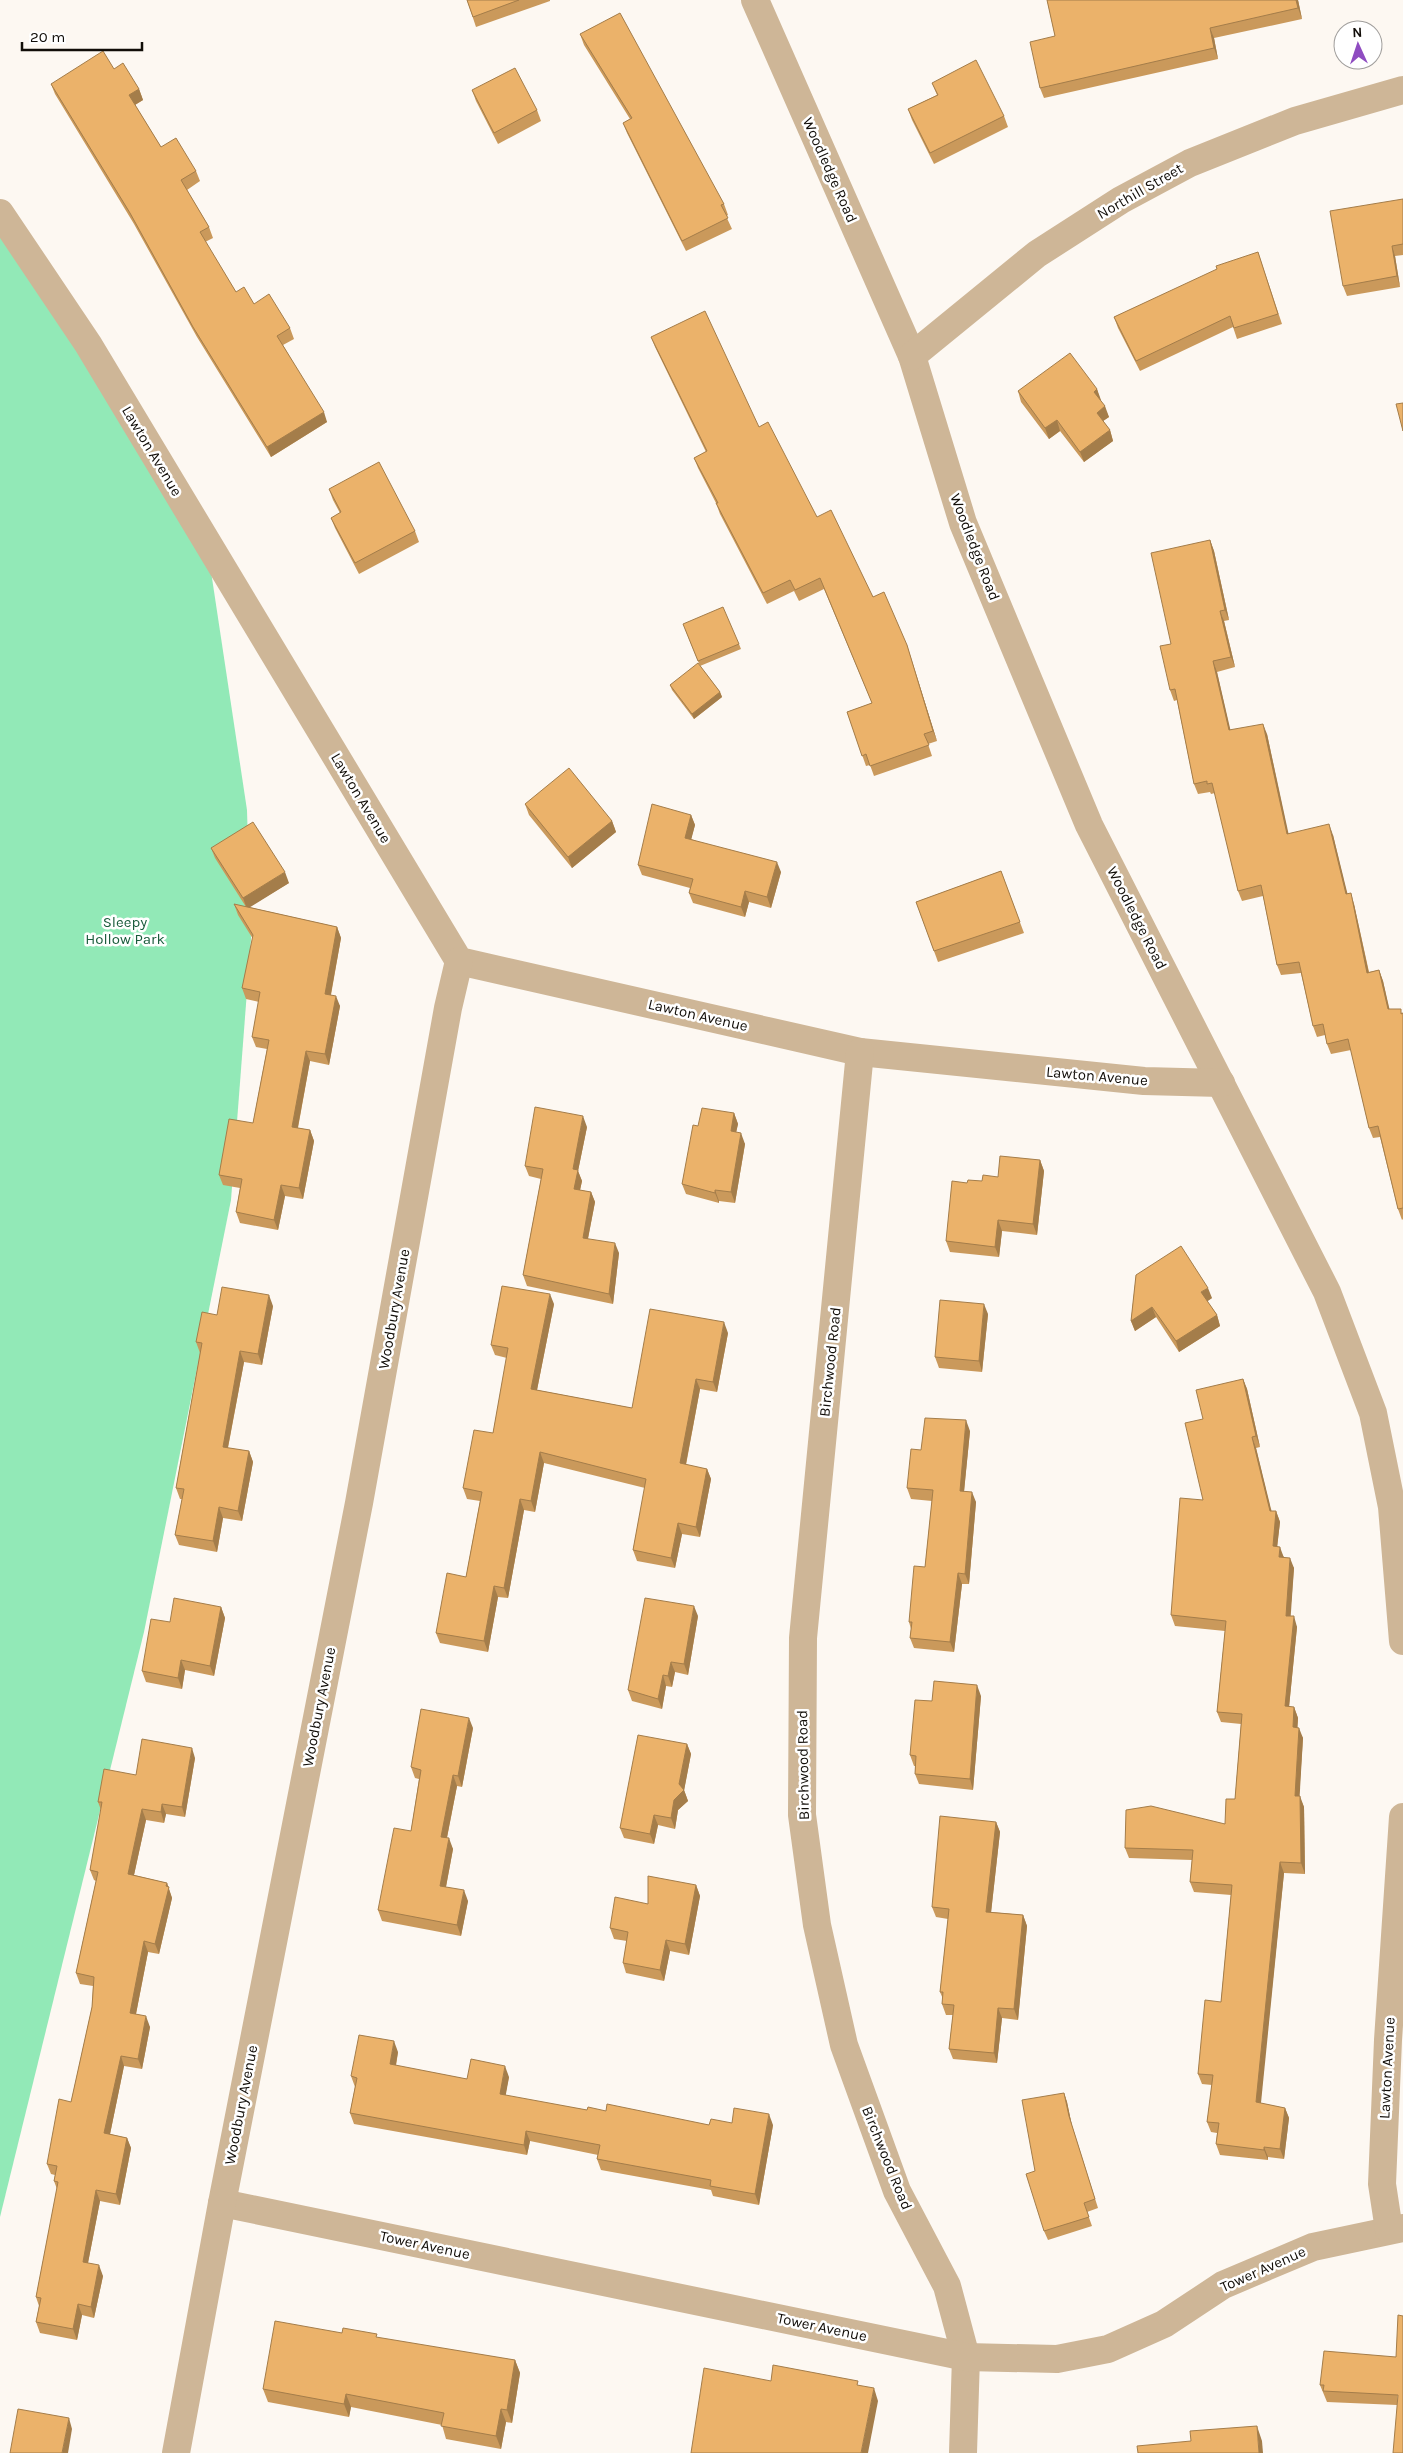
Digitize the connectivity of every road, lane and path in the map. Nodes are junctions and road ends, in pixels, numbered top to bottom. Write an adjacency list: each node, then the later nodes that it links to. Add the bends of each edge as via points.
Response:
1 (756, 0): 4 (street, Woodledge Road)
2 (1403, 90): 4 (street, Northill Street, via 1295,121 1190,163 1120,200 1038,254)
3 (0, 213): 5 (street, Lawton Avenue, via 88,344)
4 (912, 356): 7 (street, Woodledge Road, via 963,523 1085,816)
5 (459, 961): 6 (street, Lawton Avenue); 10 (street, Woodbury Avenue, via 359,1502)
6 (860, 1052): 7 (street, Lawton Avenue, via 1144,1081); 12 (street, Birchwood Road, via 803,1638 802,1814 817,1924 844,2045 897,2191 948,2286)
7 (1221, 1084): 8 (street, via 1327,1292 1372,1413 1392,1506)
8 (1403, 1641)
9 (1403, 1817): 11 (street, Lawton Avenue, via 1382,2184)
10 (222, 2203): 12 (street, Tower Avenue); 13 (street, Woodbury Avenue)
11 (1396, 2229): 12 (street, Tower Avenue, via 1313,2247 1286,2258 1223,2285 1164,2324 1108,2349 1057,2359)
12 (966, 2357): 14 (street, Birchwood Road)
13 (176, 2453)
14 (963, 2453)

